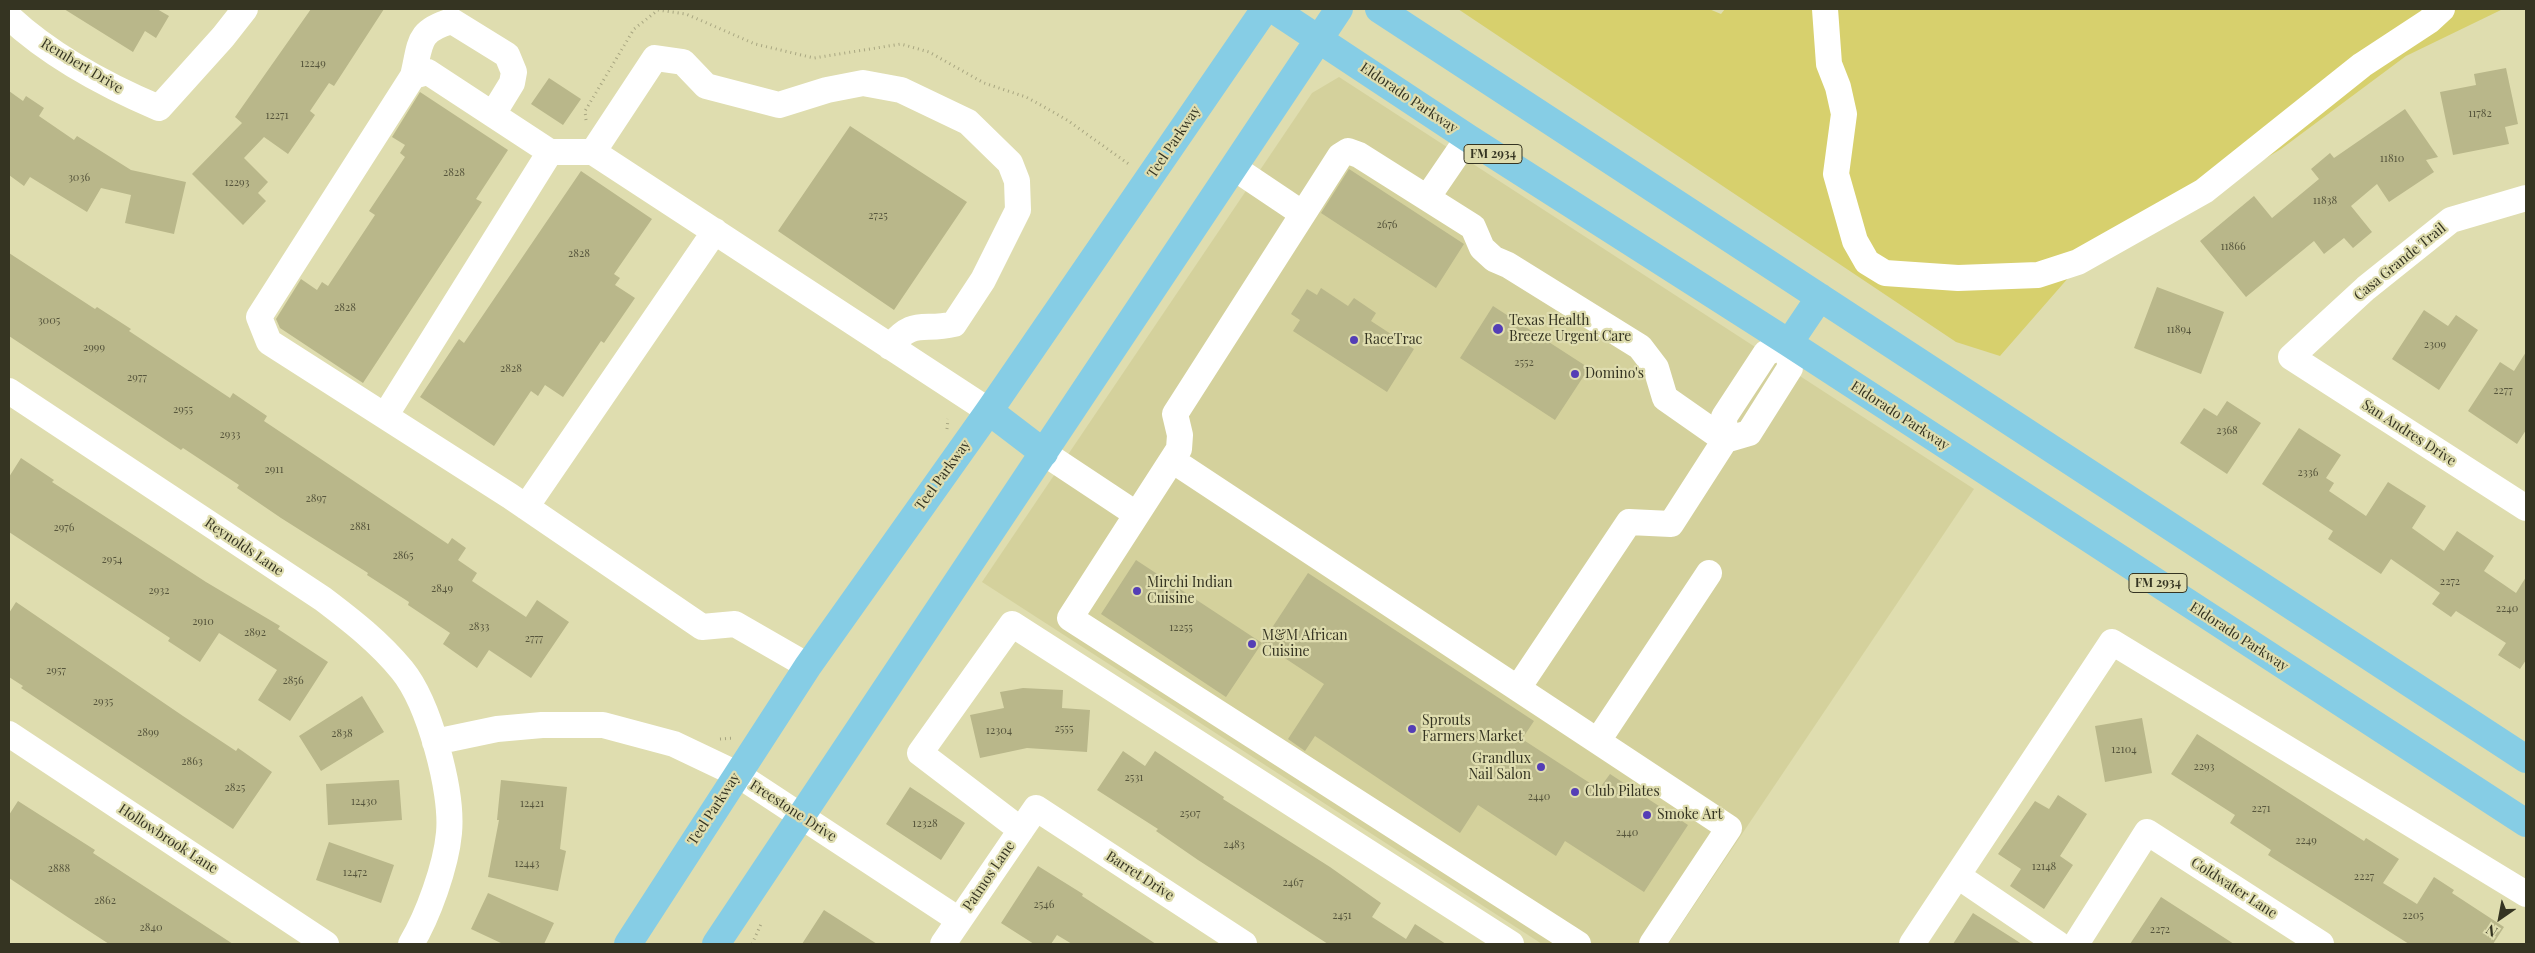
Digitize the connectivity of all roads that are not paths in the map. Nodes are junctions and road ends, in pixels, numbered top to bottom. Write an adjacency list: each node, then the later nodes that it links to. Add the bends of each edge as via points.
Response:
1 (244, 9): 8 (street, Rembert Drive, via 159,108 93,75 40,42)
2 (1265, 9): 25 (main road, Teel Parkway)
3 (1273, 9): 9 (main road, Eldorado Parkway / FM 2934)
4 (1339, 9): 9 (main road)
5 (1379, 9): 20 (main road)
6 (1825, 9): 7 (street, via 1829,64 1844,114 1836,174 1855,241 1867,262 1885,273 1958,278 2038,275 2086,257 2204,191 2362,65 2430,21)
7 (2442, 9)
8 (9, 17)
9 (1319, 39): 12 (main road, Eldorado Parkway / FM 2934); 15 (main road)
10 (413, 76): 11 (street, via 428,72); 11 (street, via 422,36 433,26 452,21 507,55 514,72 512,83); 26 (street, via 259,317 269,342)
11 (492, 114): 13 (street)
12 (1468, 138): 16 (street); 21 (main road, Eldorado Parkway / FM 2934)
13 (550, 152): 14 (street); 26 (street)
14 (593, 152): 19 (street); 22 (street, via 655,58 683,62 706,86 779,104 863,82 901,90 968,122 1010,163 1017,181 1018,210 983,280 954,324 914,327 901,334)
15 (1234, 167): 18 (street); 28 (main road)
16 (1427, 198): 18 (street, via 1359,154 1348,151 1340,156); 27 (street, via 1473,227 1482,248 1494,259 1640,347 1654,364 1665,398)
17 (2526, 198): 23 (street, Casa Grande Trail, via 2451,220 2366,288)
18 (1303, 214): 29 (street, via 1175,414 1181,445)
19 (715, 231): 22 (street); 30 (street)
20 (1820, 297): 21 (main road); 39 (main road)
21 (1789, 343): 27 (street, via 1766,353 1724,418); 43 (main road, Eldorado Parkway / FM 2934)
22 (890, 347): 25 (street)
23 (2291, 357): 31 (street, San Andres Drive)
24 (9, 391): 38 (street, Reynolds Lane, via 323,599 367,632 404,672 431,724)
25 (989, 411): 28 (main road); 34 (main road, Teel Parkway)
26 (385, 416): 30 (street)
27 (1725, 440): 35 (street, via 1671,524 1628,522)
28 (1044, 453): 32 (street); 42 (main road)
29 (1172, 460): 32 (street); 35 (street)
30 (526, 507): 34 (street, via 702,626 735,624)
31 (2526, 508)
32 (1136, 514): 55 (street, via 1070,618)
33 (1709, 573): 37 (street)
34 (808, 666): 40 (main road, Teel Parkway)
35 (1518, 688): 37 (street)
36 (9, 734): 48 (street, Hollowbrook Lane)
37 (1599, 740): 56 (street, via 1729,828)
38 (435, 742): 40 (street, Freestone Drive, via 497,729 542,725 603,726 674,744); 49 (street, Reynolds Lane, via 446,784 449,833 437,887 423,925)
39 (2526, 760)
40 (737, 774): 42 (street, Freestone Drive); 50 (main road, Teel Parkway)
41 (1036, 808): 44 (street, Patmos Lane); 53 (street, Barret Drive)
42 (802, 817): 47 (street, Freestone Drive); 51 (main road)
43 (2526, 823)
44 (1021, 830): 47 (street, Patmos Lane); 54 (street, via 920,753 1012,624)
45 (1958, 876): 46 (street, via 2112,642); 57 (street); 58 (street)
46 (2526, 894)
47 (959, 920): 52 (street, Patmos Lane)
48 (326, 944)
49 (411, 944)
50 (628, 944)
51 (716, 944)
52 (943, 944)
53 (1244, 944)
54 (1511, 944)
55 (1578, 944)
56 (1652, 944)
57 (1912, 944)
58 (2058, 944)
59 (2076, 944): 60 (street, Coldwater Lane, via 2147,832)
60 (2321, 944)

